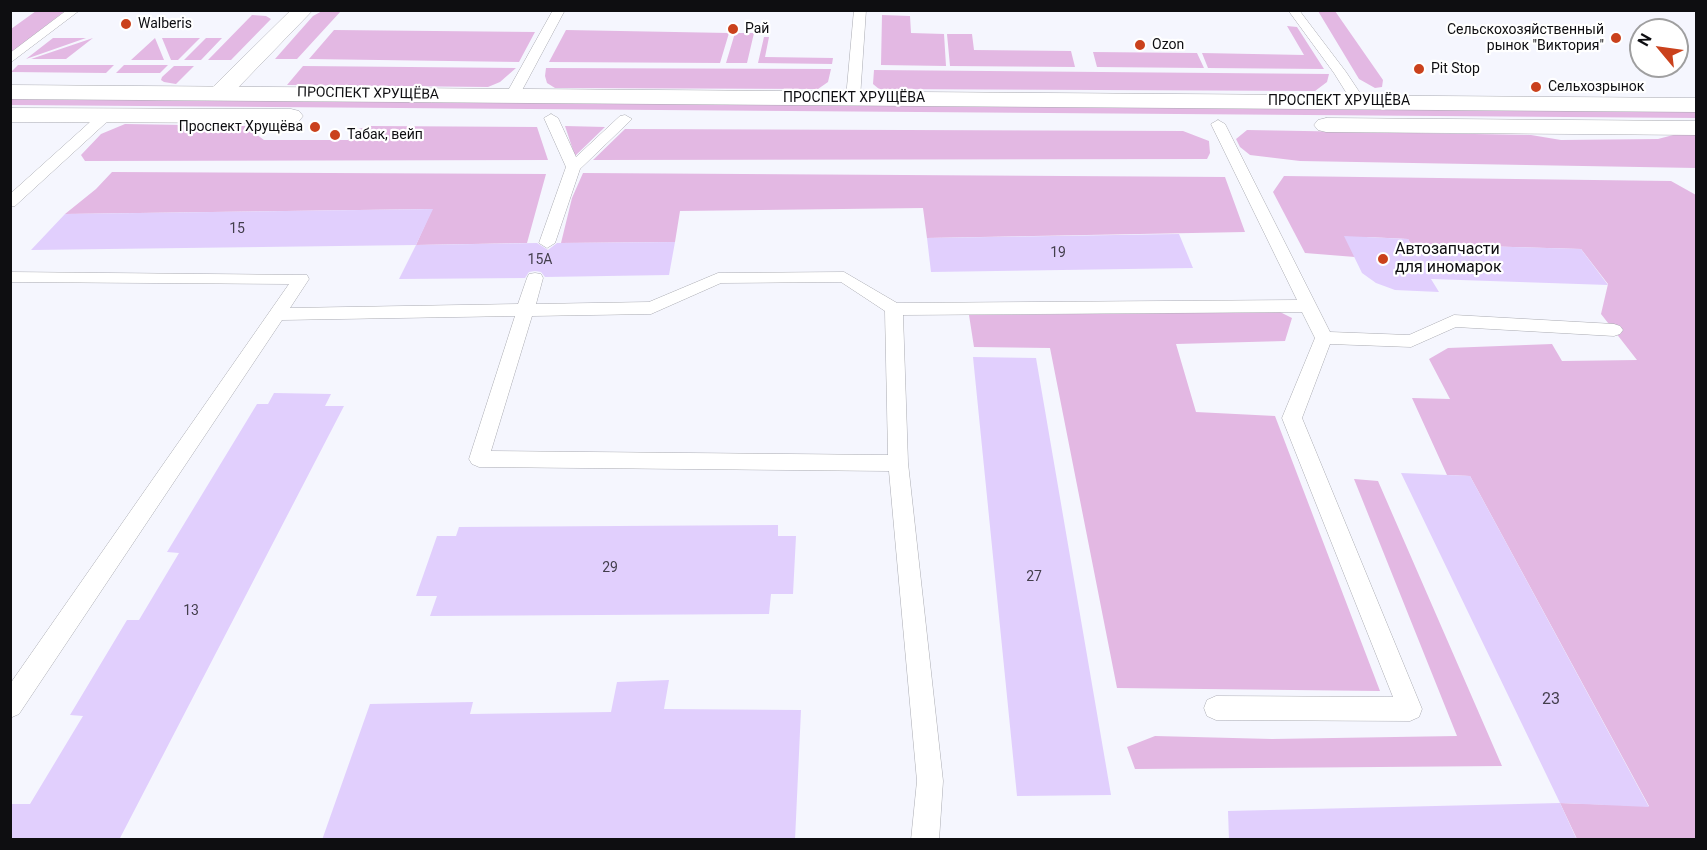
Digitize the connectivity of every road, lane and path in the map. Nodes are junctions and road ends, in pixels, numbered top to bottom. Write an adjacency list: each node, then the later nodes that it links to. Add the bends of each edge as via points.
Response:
1 (75, 10): 6 (lane)
2 (303, 10): 8 (main road)
3 (559, 10): 9 (lane)
4 (860, 10): 10 (lane)
5 (1290, 11): 11 (lane)
6 (10, 59)
7 (10, 92): 8 (main road, ПРОСПЕКТ ХРУЩЁВА)
8 (220, 93): 9 (main road, ПРОСПЕКТ ХРУЩЁВА)
9 (512, 96): 10 (main road, ПРОСПЕКТ ХРУЩЁВА)
10 (853, 98): 11 (main road, ПРОСПЕКТ ХРУЩЁВА)
11 (1359, 102): 12 (main road, ПРОСПЕКТ ХРУЩЁВА)
12 (1696, 105)
13 (10, 116): 14 (main road, ПРОСПЕКТ ХРУЩЁВА)
14 (105, 116): 15 (main road, ПРОСПЕКТ ХРУЩЁВА); 24 (lane)
15 (312, 117)
16 (561, 118): 17 (main road); 23 (lane)
17 (625, 119): 18 (main road); 23 (lane)
18 (648, 119)
19 (1207, 124): 20 (main road); 28 (lane)
20 (1242, 124)
21 (1302, 124): 22 (main road, ПРОСПЕКТ ХРУЩЁВА)
22 (1696, 128)
23 (573, 167): 25 (lane)
24 (10, 203)
25 (547, 243)
26 (10, 278): 31 (lane, via 301,279)
27 (535, 278): 30 (lane)
28 (1308, 306): 29 (lane); 33 (lane)
29 (894, 309): 30 (lane, via 844,277 718,278 651,308); 34 (lane)
30 (526, 310): 31 (lane); 34 (lane, via 479,459)
31 (278, 314): 35 (lane)
32 (1614, 330): 33 (lane, via 1454,321 1411,341)
33 (1324, 338): 36 (lane, via 1292,418 1410,709)
34 (898, 463): 37 (lane, via 930,781)
35 (10, 706)
36 (1216, 708)
37 (926, 840)

